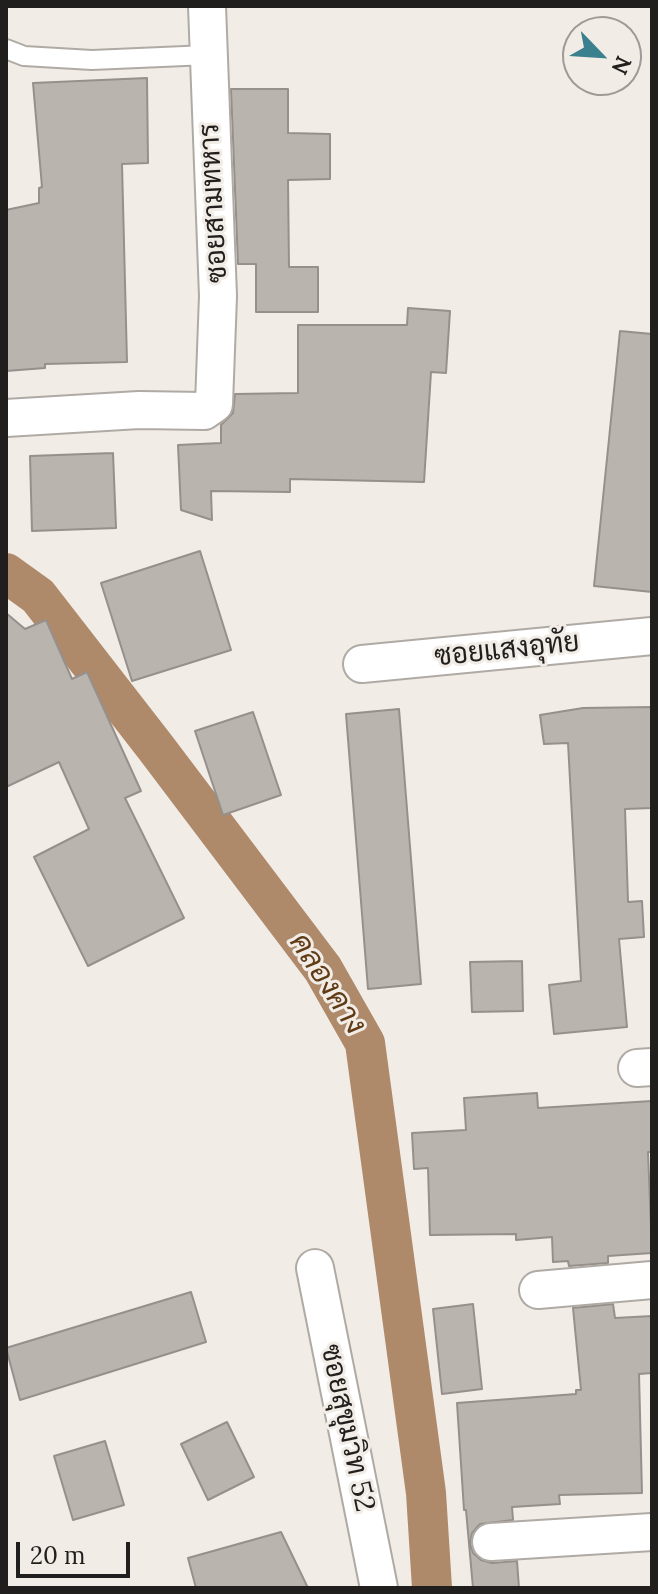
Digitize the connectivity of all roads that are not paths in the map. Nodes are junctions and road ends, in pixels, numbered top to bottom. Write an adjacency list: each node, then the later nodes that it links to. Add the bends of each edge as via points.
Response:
1 (207, 6): 3 (street, ซอยสามทหาร)
2 (6, 49): 3 (lane, via 24,56 92,60)
3 (208, 55): 4 (street, ซอยสามทหาร, via 218,296 212,407)
4 (6, 418)
5 (652, 636): 6 (street, ซอยแสงอุทัย)
6 (362, 664)
7 (315, 1268): 12 (street, ซอยสุขุมวิท 52)
8 (652, 1280): 9 (street)
9 (538, 1290)
10 (652, 1532): 11 (street)
11 (491, 1542)
12 (379, 1588)

